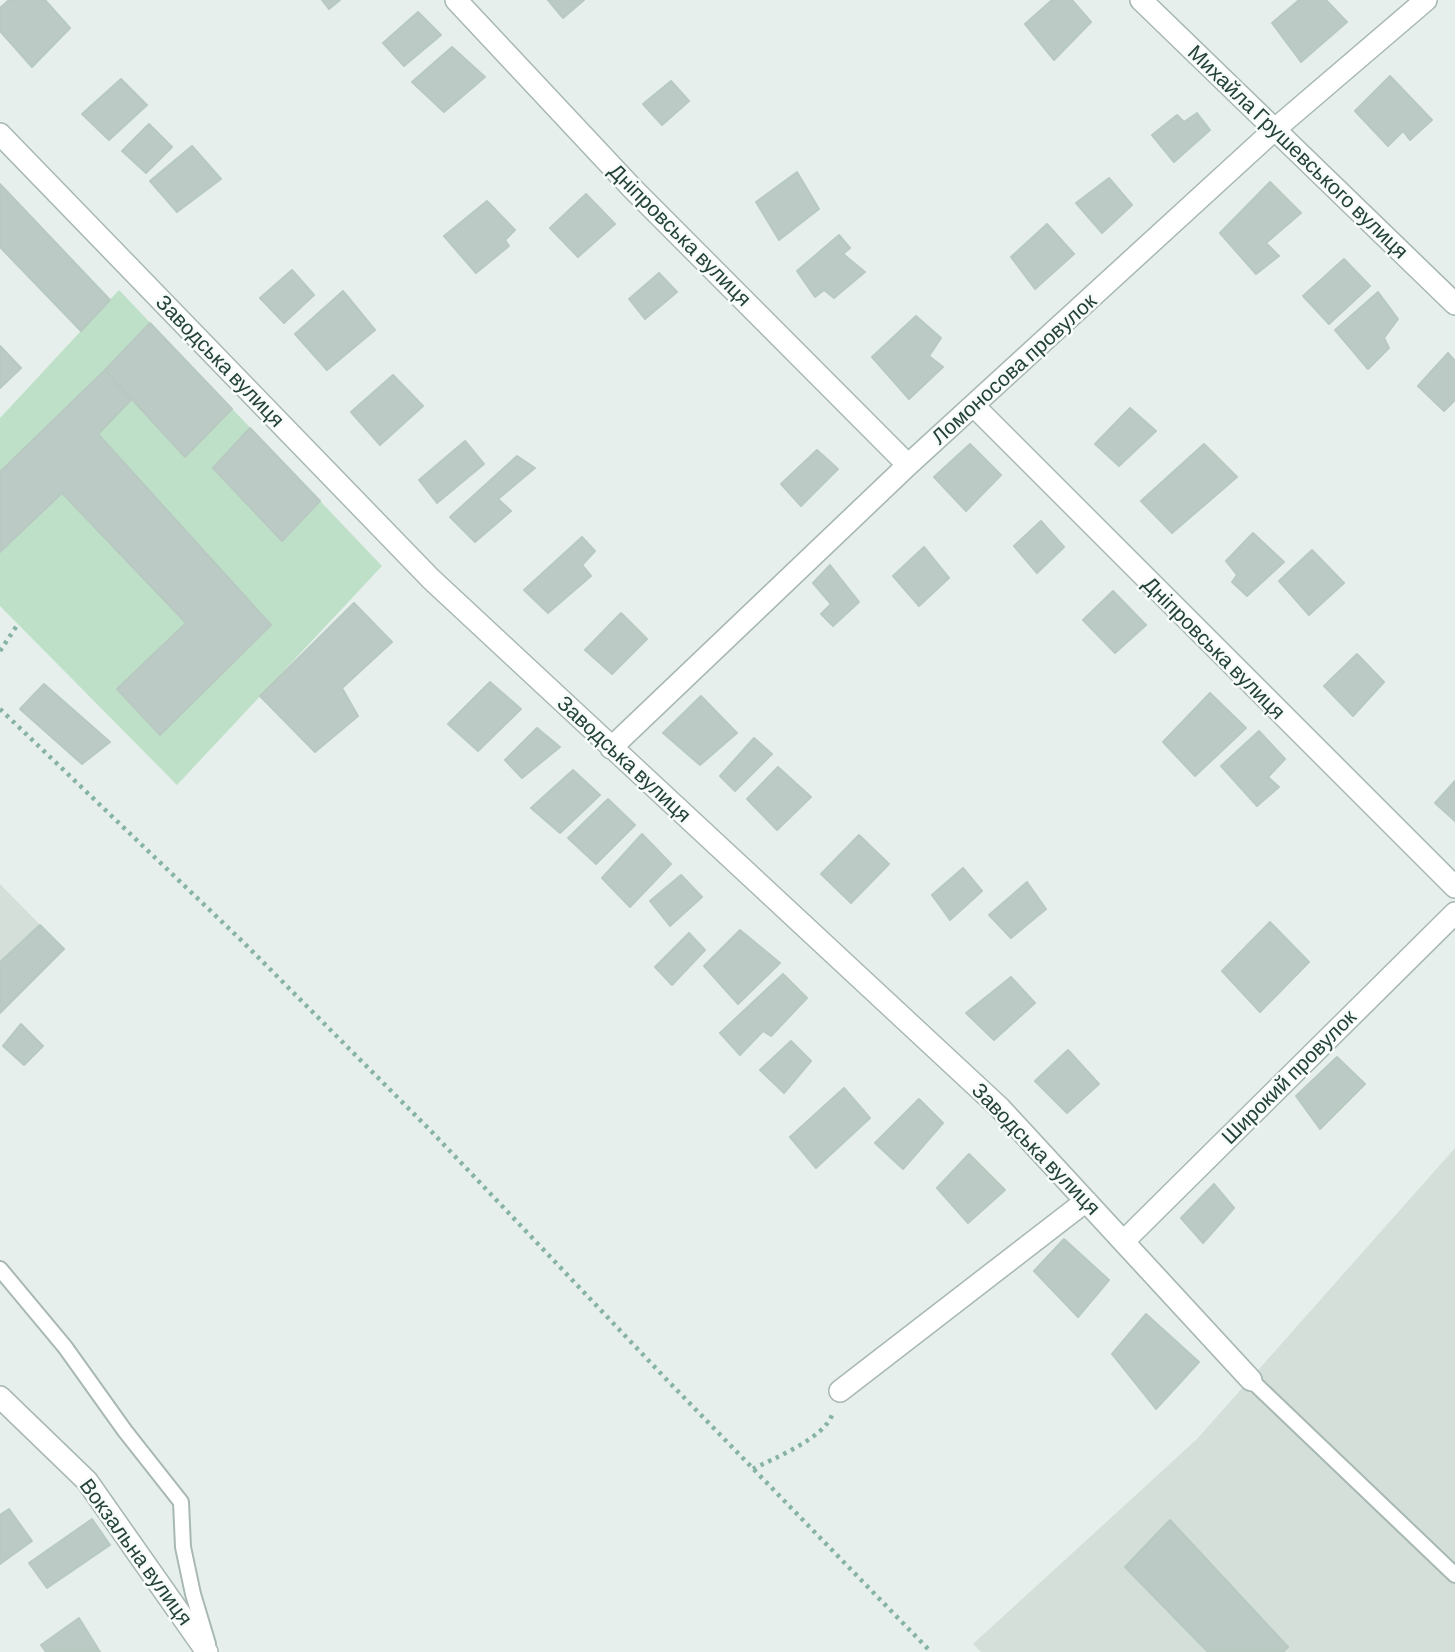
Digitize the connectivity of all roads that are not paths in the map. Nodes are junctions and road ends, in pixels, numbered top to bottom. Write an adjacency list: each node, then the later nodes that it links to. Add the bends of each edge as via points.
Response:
1 (456, 0): 8 (street, Дніпровська вулиця, via 632,188)
2 (1141, 0): 4 (street, Михайла Грушевського вулиця)
3 (1426, 0): 4 (street, Ломоносова провулок)
4 (1274, 130): 6 (street, Михайла Грушевського вулиця); 7 (street, Ломоносова провулок)
5 (0, 134): 9 (street, Заводська вулиця, via 431,579)
6 (1455, 304)
7 (974, 406): 8 (street, Ломоносова провулок); 10 (street, Дніпровська вулиця)
8 (908, 465): 9 (street, Ломоносова провулок)
9 (611, 748): 12 (street, Заводська вулиця, via 1000,1108)
10 (1455, 887)
11 (1455, 913): 13 (street, Широкий провулок)
12 (1086, 1201): 13 (street, Заводська вулиця); 16 (street)
13 (1124, 1241): 15 (street, Заводська вулиця)
14 (0, 1269): 19 (lane, via 181,1502 183,1547)
15 (1251, 1380): 18 (lane)
16 (840, 1391)
17 (0, 1397): 19 (street, Вокзальна вулиця, via 87,1481)
18 (1455, 1575)
19 (209, 1652)

